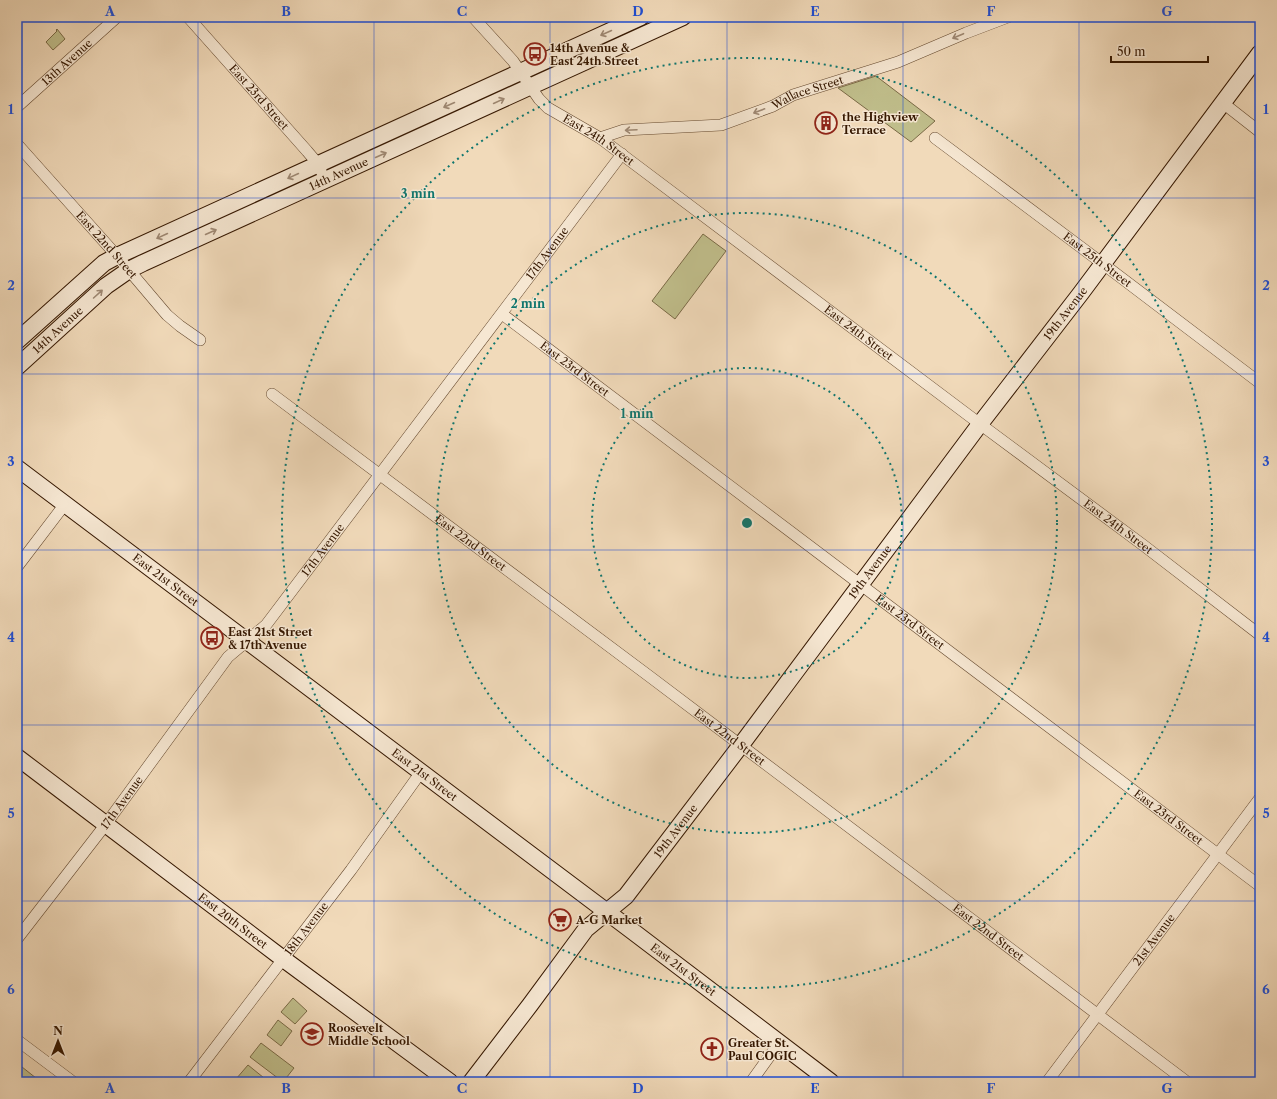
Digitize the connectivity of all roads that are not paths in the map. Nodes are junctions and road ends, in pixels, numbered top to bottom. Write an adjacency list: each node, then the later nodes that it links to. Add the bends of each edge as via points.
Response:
1 (117, 17): 11 (street, 13th Avenue)
2 (188, 17): 17 (street, East 23rd Street)
3 (473, 17): 8 (street, East 24th Street)
4 (641, 17): 8 (street, 14th Avenue, one-way to 8)
5 (683, 17): 9 (street, 14th Avenue)
6 (1008, 17): 13 (street, Wallace Street, one-way to 13, via 898,62 793,95 773,106 722,125 624,130)
7 (1260, 53): 10 (street, 19th Avenue)
8 (520, 72): 9 (street, East 24th Street); 17 (street, 14th Avenue, one-way to 17)
9 (530, 86): 13 (street, East 24th Street, via 548,108); 18 (street, 14th Avenue, one-way to 9)
10 (1223, 103): 12 (street); 20 (street, 19th Avenue)
11 (17, 107)
12 (1260, 132)
13 (600, 138): 16 (street, East 24th Street)
14 (935, 138): 20 (street, East 25th Street)
15 (17, 144): 19 (street, East 22nd Street)
16 (622, 154): 22 (street, 17th Avenue); 28 (street, East 24th Street)
17 (318, 164): 18 (street, East 23rd Street); 19 (street, 14th Avenue, one-way to 19)
18 (326, 180): 21 (street, 14th Avenue, one-way to 18)
19 (117, 256): 21 (street, East 22nd Street); 24 (street, 14th Avenue, via 104,263)
20 (1103, 263): 26 (street, East 25th Street); 28 (street, 19th Avenue)
21 (129, 270): 23 (street, East 22nd Street, via 167,315); 25 (street, 14th Avenue, one-way to 21, via 106,286)
22 (502, 314): 30 (street, 17th Avenue); 33 (street, East 23rd Street)
23 (200, 340)
24 (17, 341)
25 (17, 367)
26 (1260, 383)
27 (272, 394): 30 (street, East 22nd Street)
28 (980, 424): 33 (street, 19th Avenue); 34 (street, East 24th Street)
29 (17, 468): 31 (street, East 21st Street)
30 (380, 474): 35 (street, 17th Avenue, via 266,625); 36 (street, East 22nd Street)
31 (65, 504): 32 (street); 35 (street, East 21st Street)
32 (17, 567)
33 (860, 585): 36 (street, 19th Avenue); 41 (street, East 23rd Street)
34 (1260, 635)
35 (248, 641): 38 (street, East 21st Street); 40 (street, 17th Avenue, via 228,657)
36 (741, 745): 43 (street, 19th Avenue, via 626,896); 46 (street, East 22nd Street)
37 (17, 757): 40 (street, East 20th Street)
38 (421, 772): 43 (street, East 21st Street); 45 (street, 18th Avenue, via 351,870)
39 (1260, 798): 41 (street, 21st Avenue)
40 (106, 824): 44 (street, 17th Avenue); 45 (street, East 20th Street)
41 (1218, 854): 42 (street, East 23rd Street); 46 (street, 21st Avenue)
42 (1260, 886)
43 (607, 912): 48 (street, East 21st Street); 52 (street, 19th Avenue, via 586,929)
44 (17, 939)
45 (282, 958): 50 (street, 18th Avenue); 51 (street, East 20th Street)
46 (1097, 1015): 55 (street, 21st Avenue); 56 (street, East 22nd Street)
47 (17, 1040): 49 (street)
48 (780, 1043): 53 (street); 54 (street, East 21st Street)
49 (73, 1082)
50 (189, 1082)
51 (450, 1082)
52 (471, 1082)
53 (752, 1082)
54 (831, 1082)
55 (1047, 1082)
56 (1187, 1082)

